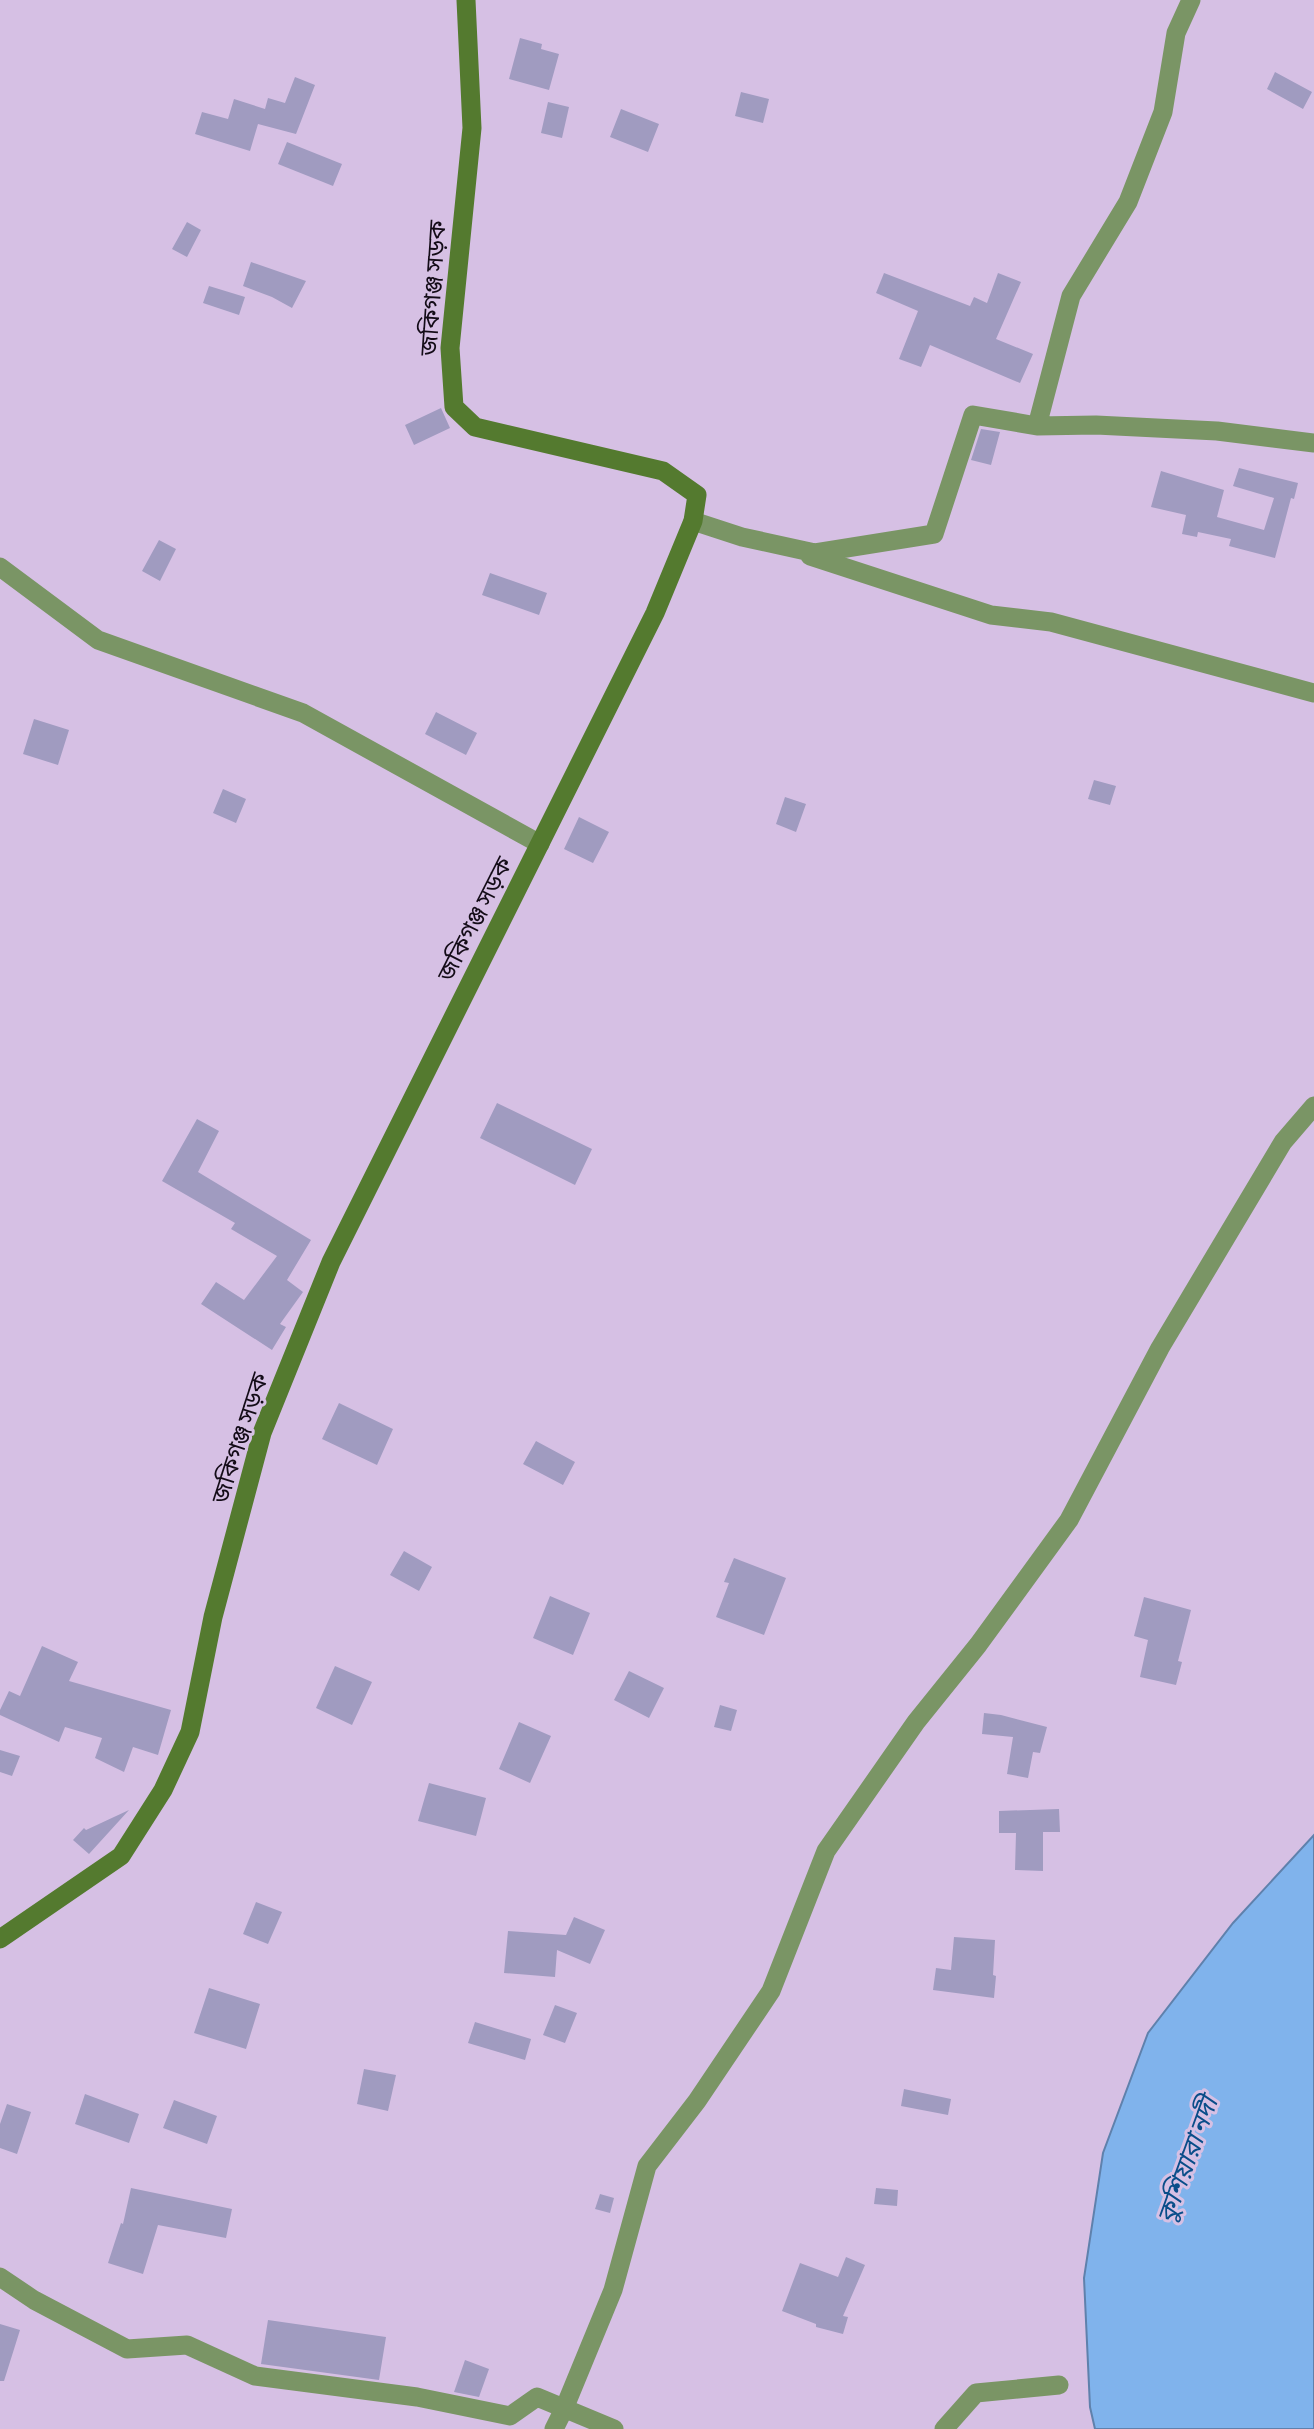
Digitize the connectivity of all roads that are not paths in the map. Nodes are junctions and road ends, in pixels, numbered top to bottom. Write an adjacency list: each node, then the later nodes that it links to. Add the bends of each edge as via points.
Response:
1 (466, 0): 5 (main road, জকিগঞ্জ সড়ক, via 472,128 450,348 454,407 475,427 663,471 697,495)
2 (1191, 0): 3 (street, via 1176,33 1163,112 1128,202 1071,296)
3 (1037, 426): 4 (street, via 1217,431); 5 (street, via 973,415 934,534 815,553)
4 (1314, 443)
5 (692, 525): 7 (street, via 798,552 991,615 1051,622); 8 (main road, জকিগঞ্জ সড়ক, via 655,613)
6 (0, 567): 8 (street, via 98,640 303,713)
7 (1314, 693)
8 (540, 844): 10 (main road, জকিগঞ্জ সড়ক, via 331,1262 262,1433 213,1618 190,1732 163,1790 121,1856)
9 (1314, 1106): 13 (street, via 1283,1142 1174,1325 1069,1520 916,1722 826,1852 771,1991 647,2166 613,2290)
10 (0, 1939)
11 (0, 2277): 13 (street, via 127,2349 187,2345 255,2376 416,2397 510,2416 537,2398)
12 (1059, 2385): 16 (street, via 976,2393)
13 (564, 2409): 14 (street); 15 (street)
14 (554, 2429)
15 (614, 2429)
16 (944, 2429)

